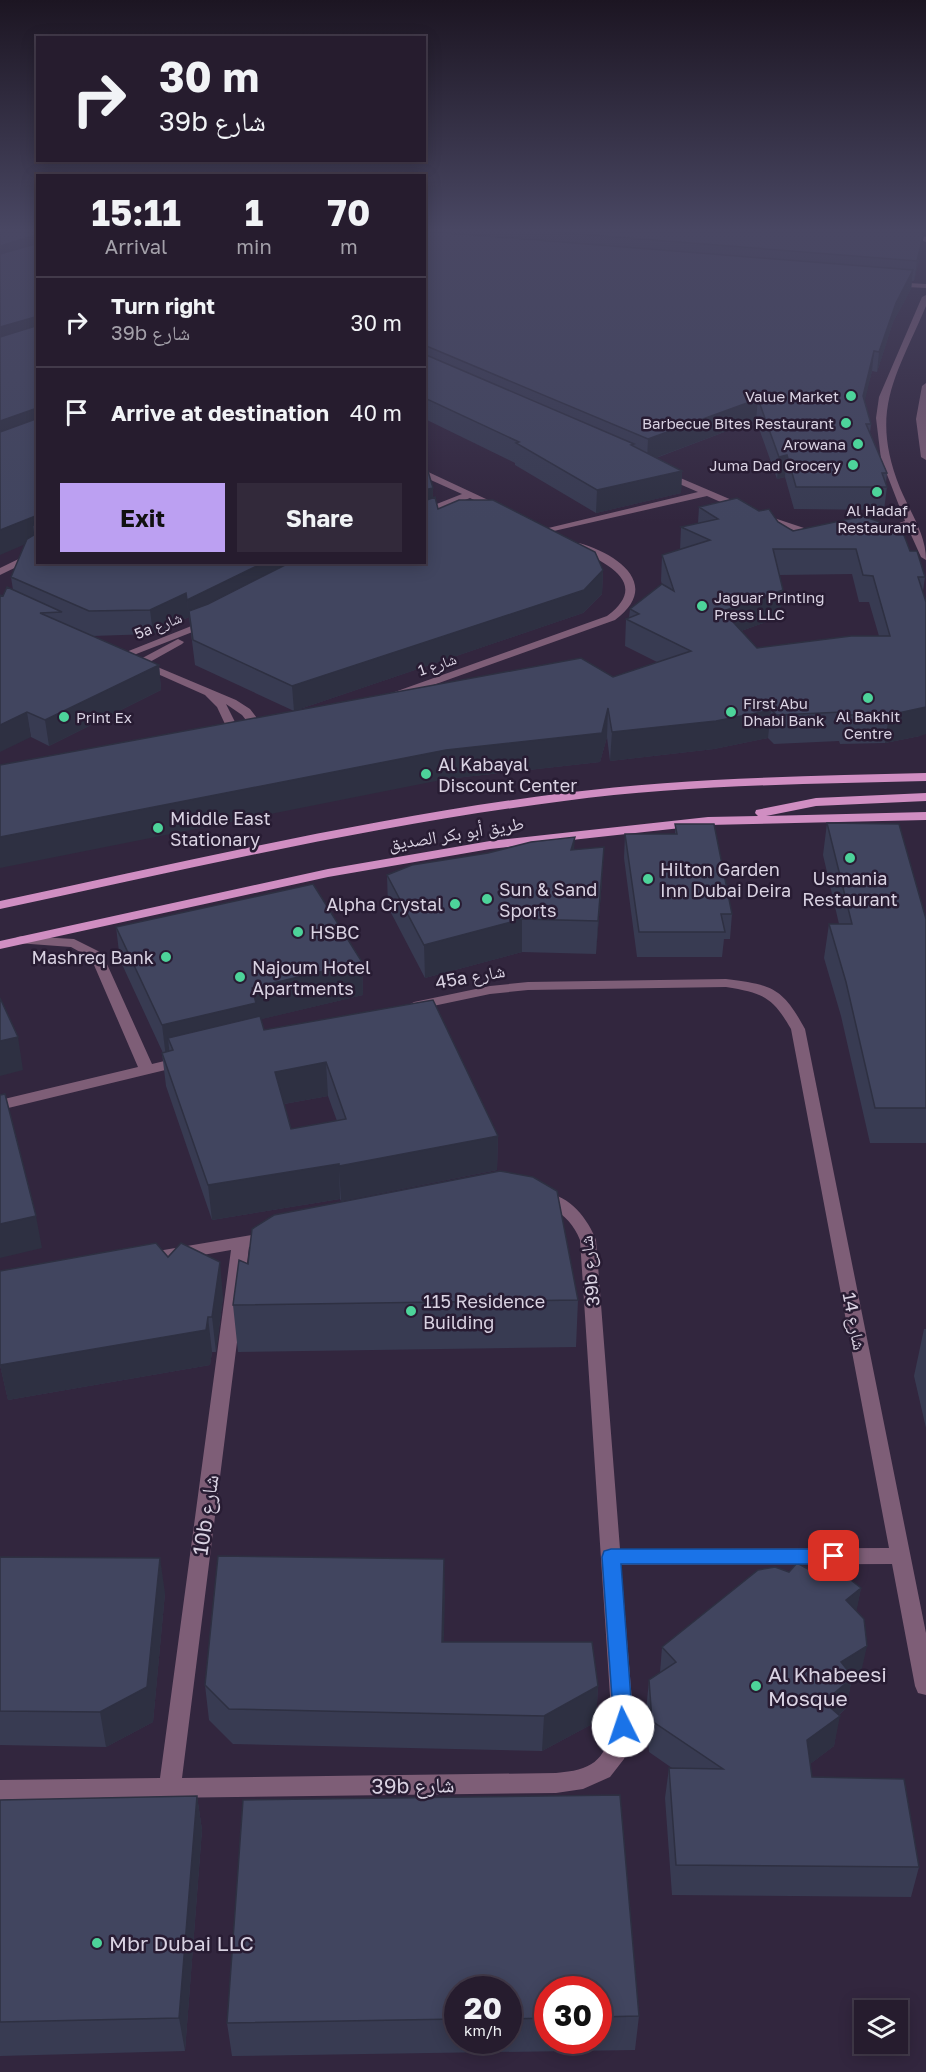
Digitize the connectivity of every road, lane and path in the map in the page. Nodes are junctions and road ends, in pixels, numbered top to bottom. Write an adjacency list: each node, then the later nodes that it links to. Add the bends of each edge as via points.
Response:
1 (912, 329): 12 (street, via 883,397 878,432)
2 (926, 386): 3 (street, via 921,419)
3 (926, 457)
4 (657, 471): 6 (street)
5 (426, 474): 7 (street)
6 (708, 493): 14 (street); 15 (street, via 781,524)
7 (469, 495): 8 (street); 9 (street)
8 (482, 501): 10 (street); 11 (street)
9 (426, 515)
10 (426, 515)
11 (513, 515)
12 (911, 522): 16 (street); 19 (street)
13 (534, 525): 14 (street)
14 (544, 530): 24 (street, شارع 1, via 615,565 628,578 632,591 626,605 611,618)
15 (830, 535)
16 (862, 535)
17 (36, 553): 20 (street)
18 (36, 554): 21 (street)
19 (926, 556)
20 (0, 564)
21 (0, 572)
22 (139, 663): 22 (street, 5a شارع, via 210,621 117,653); 23 (street)
23 (202, 689): 23 (street, via 222,706 230,737 266,730 240,707)
24 (377, 701)
25 (926, 771): 27 (main road)
26 (926, 777): 27 (main road, طريق أبو بكر الصديق)
27 (884, 778): 31 (main road, طريق أبو بكر الصديق, via 665,787 478,809)
28 (926, 797): 30 (main road, via 816,802)
29 (926, 816): 30 (main road, طريق أبو بكر الصديق)
30 (744, 819): 32 (main road, طريق أبو بكر الصديق, via 571,834 409,858)
31 (0, 905)
32 (22, 940): 33 (main road, طريق أبو بكر الصديق); 37 (street, via 74,943 97,956)
33 (0, 945)
34 (743, 984): 35 (street, 45a شارع, via 528,986); 43 (street, شارع 14, via 774,996 785,1006 798,1029)
35 (396, 1011)
36 (191, 1059): 37 (street)
37 (147, 1070): 38 (street)
38 (0, 1105)
39 (521, 1196): 44 (street, 39b شارع, via 556,1203 572,1213 584,1225 588,1240)
40 (294, 1234): 41 (street)
41 (242, 1243): 42 (street); 46 (street, 10b شارع)
42 (126, 1262)
43 (901, 1556): 44 (street); 45 (street, شارع 14)
44 (611, 1557): 46 (street, 39b شارع, via 623,1726 621,1744 612,1761 598,1773 579,1782 556,1783)
45 (926, 1686)
46 (170, 1788): 47 (street, 39b شارع)
47 (0, 1790)

